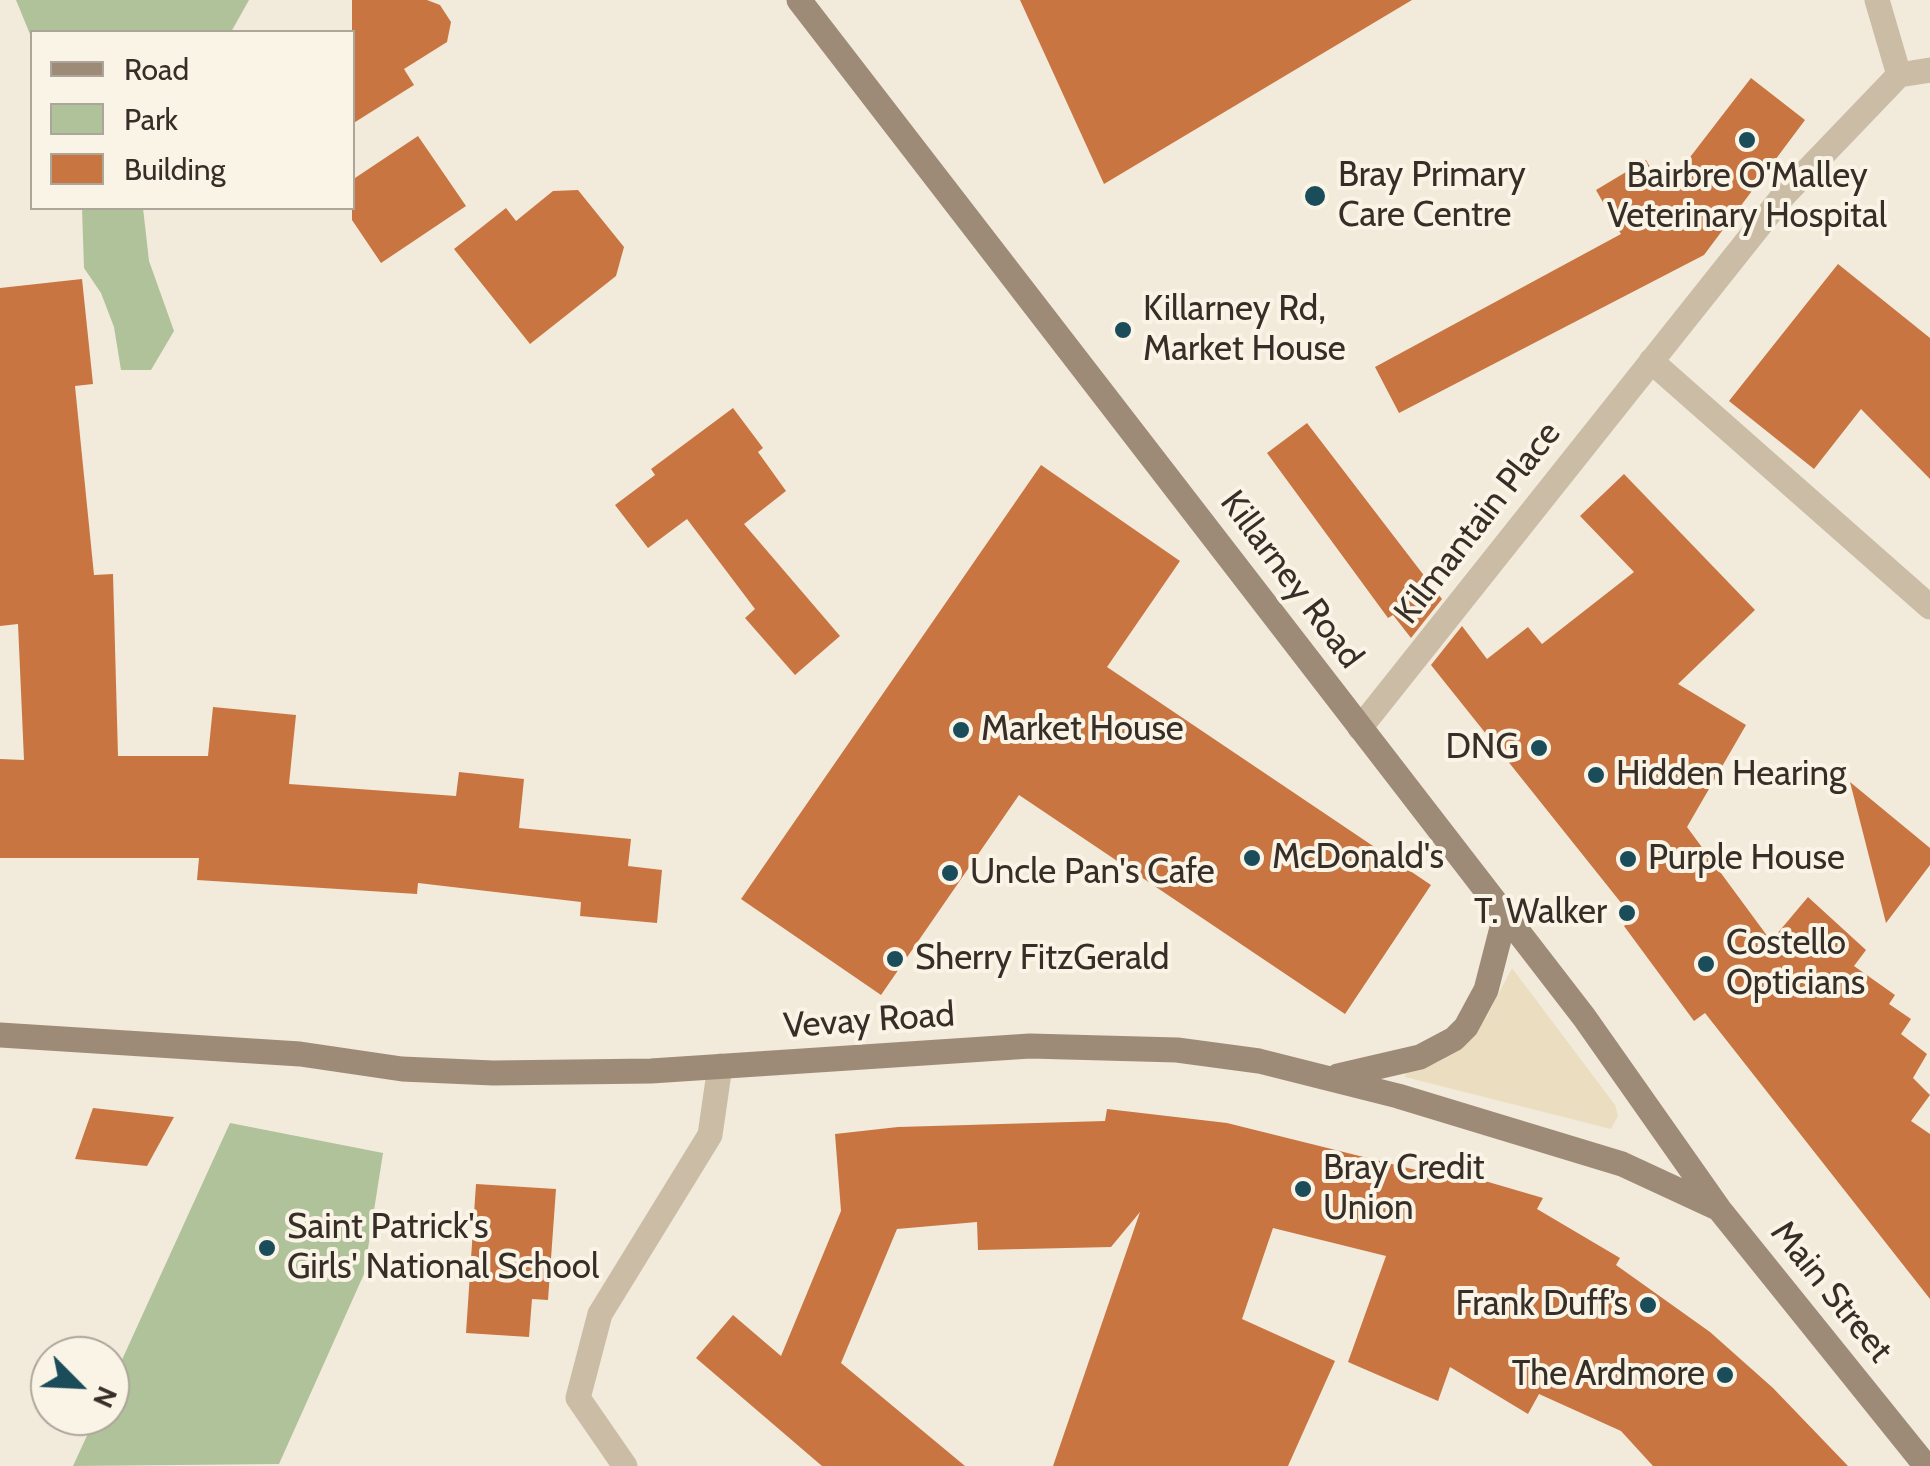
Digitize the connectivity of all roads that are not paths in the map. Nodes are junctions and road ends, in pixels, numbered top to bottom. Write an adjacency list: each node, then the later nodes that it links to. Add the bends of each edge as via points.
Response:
1 (799, 0): 7 (main road, Killarney Road)
2 (1877, 0): 4 (street)
3 (1930, 70): 4 (street)
4 (1899, 75): 5 (street, Kilmantain Place, via 1783,196)
5 (1652, 362): 6 (street); 7 (street, Kilmantain Place)
6 (1930, 607)
7 (1360, 728): 8 (main road, Killarney Road)
8 (1505, 916): 11 (main road, via 1486,990 1454,1039 1420,1057); 12 (main road, Killarney Road)
9 (0, 1035): 10 (main road, Vevay Road, via 493,1073)
10 (720, 1066): 11 (main road, Vevay Road, via 1030,1046 1178,1050); 14 (street, via 710,1135 600,1314 578,1398)
11 (1328, 1078): 12 (main road, Vevay Road, via 1622,1164)
12 (1719, 1209): 13 (main road, Main Street)
13 (1926, 1462)
14 (626, 1466)

